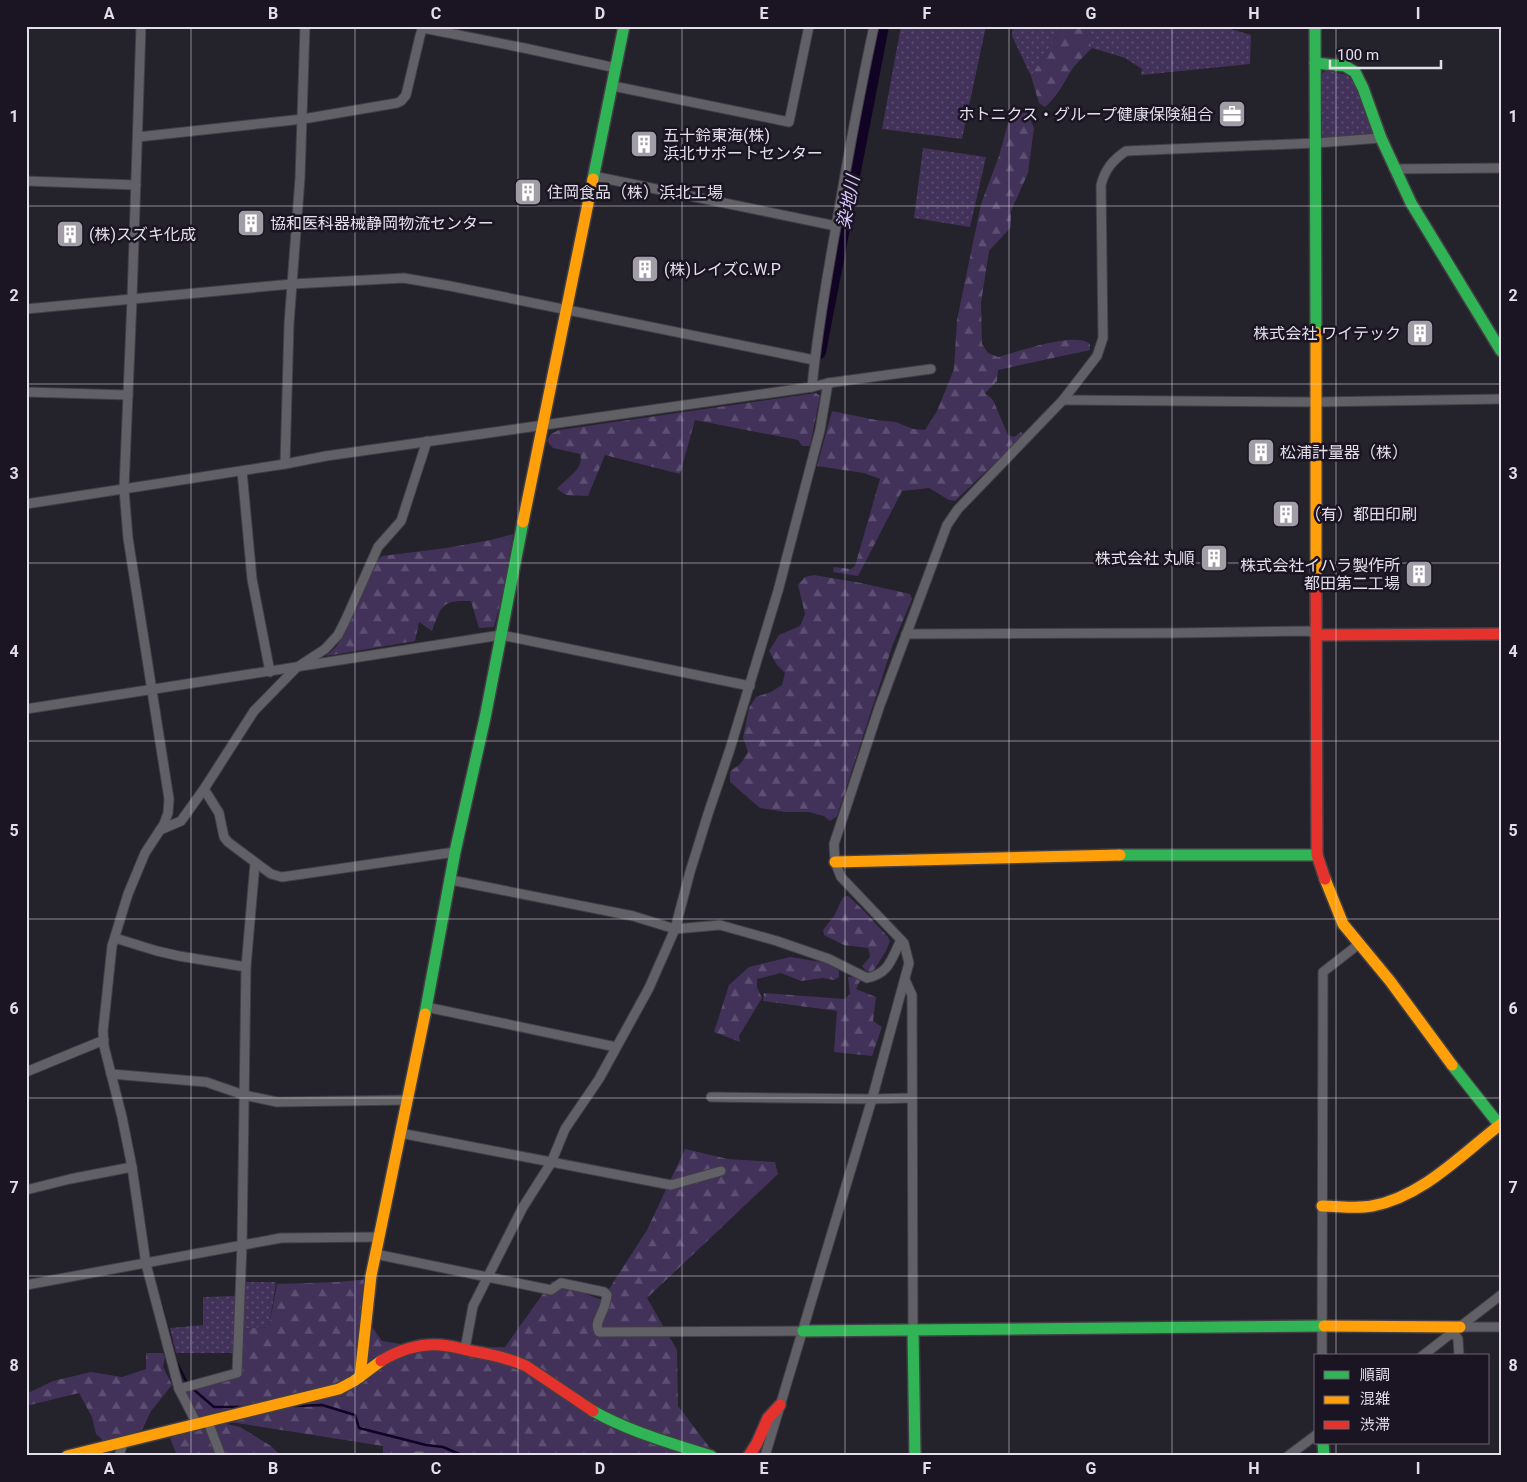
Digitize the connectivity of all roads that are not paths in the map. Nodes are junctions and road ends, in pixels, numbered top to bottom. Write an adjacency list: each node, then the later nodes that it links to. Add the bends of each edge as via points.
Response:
1 (141, 26): 12 (street)
2 (305, 26): 11 (street)
3 (624, 26): 9 (street)
4 (809, 26): 10 (street, via 789,122)
5 (874, 26): 20 (street)
6 (1315, 26): 8 (street)
7 (423, 27): 9 (street); 11 (street, via 406,95 401,101)
8 (1315, 63): 13 (street, via 1345,66 1354,72); 14 (street)
9 (616, 68): 10 (street)
10 (612, 86): 17 (street)
11 (303, 119): 12 (street); 21 (street)
12 (138, 137): 19 (street)
13 (1381, 138): 14 (street); 15 (street)
14 (1316, 143): 33 (street, via 1126,151 1109,166 1101,185 1103,338 1097,356); 34 (street)
15 (1394, 168): 16 (street); 25 (street, via 1411,204)
16 (1501, 168)
17 (593, 176): 20 (street); 24 (street)
18 (26, 180): 19 (street)
19 (136, 185): 22 (street)
20 (836, 226): 26 (street)
21 (292, 284): 22 (street); 24 (street, via 410,279); 37 (street)
22 (132, 299): 23 (street); 31 (street)
23 (26, 309)
24 (567, 309): 26 (street); 35 (street)
25 (1501, 350)
26 (814, 360): 29 (street)
27 (931, 369): 28 (street)
28 (828, 382): 29 (street); 47 (street, via 820,430)
29 (812, 388): 35 (street)
30 (26, 392): 31 (street)
31 (128, 395): 39 (street)
32 (1501, 399): 34 (street)
33 (1063, 400): 34 (street); 41 (street, via 958,509 947,525)
34 (1315, 402): 44 (street)
35 (543, 425): 36 (street); 43 (street)
36 (427, 441): 37 (street); 45 (street, via 401,522 378,547 338,635 325,649)
37 (285, 464): 38 (street)
38 (242, 470): 39 (street); 46 (street, via 252,579)
39 (124, 489): 40 (street); 48 (street, via 128,538)
40 (26, 504)
41 (906, 634): 44 (street, via 1309,631); 54 (street, via 834,844)
42 (1501, 634): 44 (street)
43 (501, 635): 45 (street); 47 (street); 52 (street)
44 (1317, 635): 53 (street)
45 (296, 668): 46 (street); 50 (street, via 254,711)
46 (270, 672): 48 (street)
47 (750, 686): 57 (street)
48 (152, 690): 49 (street); 51 (street, via 169,799 168,813)
49 (26, 710)
50 (204, 789): 51 (street, via 181,821); 55 (street, via 219,812 224,837)
51 (160, 830): 58 (street, via 144,853)
52 (455, 852): 55 (street, via 282,877); 56 (street)
53 (1317, 855): 54 (street, via 1112,855); 60 (street, via 1343,924)
54 (835, 862): 59 (street, via 841,877)
55 (255, 863): 61 (street)
56 (450, 880): 57 (street, via 633,916); 63 (street)
57 (675, 929): 59 (street, via 720,925 829,960 868,978 885,971); 65 (street, via 649,988)
58 (115, 938): 61 (street, via 179,956); 64 (street)
59 (901, 940): 62 (street, via 910,963)
60 (1359, 944): 73 (street); 79 (street, via 1323,972)
61 (246, 967): 68 (street)
62 (905, 980): 70 (street, via 912,995); 71 (street)
63 (426, 1007): 65 (street); 72 (street)
64 (104, 1040): 66 (street); 67 (street)
65 (616, 1048): 75 (street, via 565,1128)
66 (27, 1070)
67 (111, 1074): 68 (street, via 196,1080); 76 (street)
68 (244, 1095): 72 (street, via 277,1102); 81 (street)
69 (711, 1097): 71 (street)
70 (911, 1098): 71 (street); 89 (street)
71 (872, 1099): 91 (street)
72 (407, 1100): 74 (street)
73 (1500, 1125): 79 (street, via 1424,1184 1391,1201 1374,1206)
74 (400, 1132): 75 (street); 80 (street)
75 (551, 1163): 77 (street, via 671,1186); 84 (street, via 523,1207)
76 (132, 1167): 78 (street); 83 (street)
77 (720, 1172)
78 (26, 1190)
79 (1322, 1206): 87 (street)
80 (379, 1237): 81 (street, via 281,1238); 82 (street)
81 (242, 1244): 83 (street); 97 (street, via 237,1373)
82 (375, 1254): 84 (street); 96 (street)
83 (146, 1264): 85 (street); 97 (street)
84 (488, 1277): 91 (street, via 551,1290 561,1283 604,1292 607,1295 597,1322 599,1332); 92 (street, via 473,1306)
85 (26, 1285)
86 (1501, 1295): 90 (street)
87 (1322, 1326): 89 (street); 90 (street); 93 (street)
88 (1501, 1327): 90 (street)
89 (913, 1330): 91 (street); 108 (street)
90 (1456, 1330): 94 (street); 95 (street)
91 (803, 1331): 98 (street)
92 (465, 1349): 96 (street, via 432,1344 407,1348 384,1359); 105 (street, via 516,1362 615,1423)
93 (1322, 1354)
94 (1425, 1354)
95 (1459, 1354)
96 (360, 1377): 99 (street, via 339,1389)
97 (179, 1389): 99 (street)
98 (780, 1405): 106 (street, via 768,1418); 107 (street)
99 (202, 1423): 101 (street); 104 (street)
100 (1314, 1436): 109 (street)
101 (123, 1443): 102 (street); 103 (street)
102 (67, 1456)
103 (118, 1456)
104 (221, 1456)
105 (711, 1456)
106 (749, 1456)
107 (765, 1456)
108 (915, 1456)
109 (1288, 1456)

